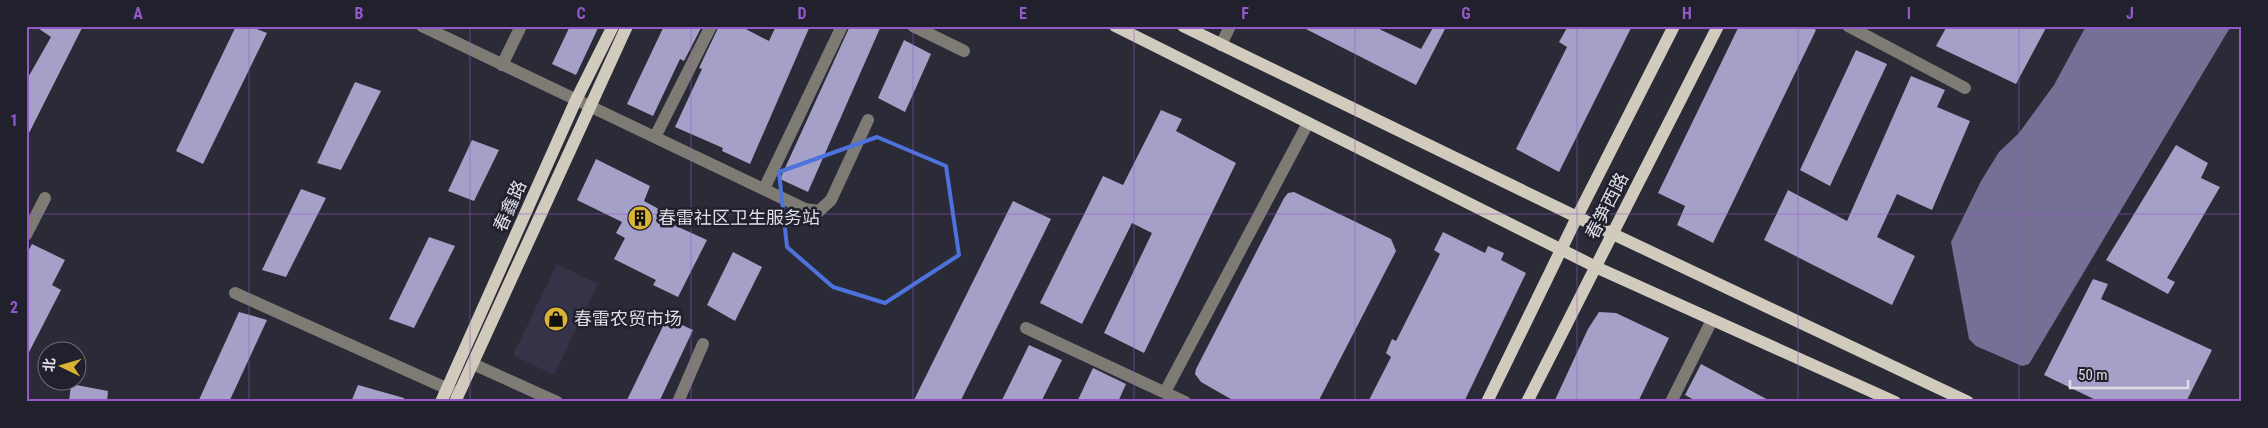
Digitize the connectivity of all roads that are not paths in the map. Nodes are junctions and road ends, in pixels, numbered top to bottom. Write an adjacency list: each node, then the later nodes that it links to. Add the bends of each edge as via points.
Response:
1 (422, 26): 14 (street)
2 (521, 26): 17 (street)
3 (614, 26): 19 (main road, 春鑫路)
4 (627, 26): 20 (main road, 春鑫路)
5 (711, 26): 23 (street)
6 (842, 26): 24 (street)
7 (913, 26): 16 (street)
8 (1115, 26): 22 (main road)
9 (1183, 26): 15 (main road)
10 (1230, 26): 15 (street)
11 (1674, 26): 26 (main road, 春笋西路)
12 (1718, 26): 27 (main road, 春笋西路)
13 (1848, 26): 18 (street)
14 (441, 30): 17 (street)
15 (1221, 45): 26 (main road)
16 (964, 51)
17 (502, 65): 19 (street)
18 (1965, 88)
19 (576, 100): 20 (street); 37 (main road, 春鑫路)
20 (590, 107): 23 (street); 35 (main road, 春鑫路)
21 (868, 120): 24 (street, via 831,200 819,212 805,209)
22 (1308, 123): 29 (main road); 36 (street)
23 (655, 137): 24 (street)
24 (764, 189)
25 (45, 198): 28 (street)
26 (1577, 217): 27 (main road); 29 (main road, 春笋西路)
27 (1612, 234): 30 (main road, 春笋西路); 46 (main road)
28 (26, 235)
29 (1562, 250): 30 (main road); 42 (main road, 春笋西路)
30 (1596, 267): 32 (main road); 43 (main road, 春笋西路)
31 (235, 293): 37 (street)
32 (1712, 320): 44 (street); 45 (main road)
33 (1026, 328): 36 (street)
34 (703, 344): 40 (street)
35 (473, 364): 37 (main road, 春鑫路); 39 (street)
36 (1165, 392): 41 (street)
37 (454, 395): 38 (main road, 春鑫路)
38 (441, 402)
39 (558, 402)
40 (678, 402)
41 (1185, 402)
42 (1487, 402)
43 (1527, 402)
44 (1671, 402)
45 (1895, 402)
46 (1968, 402)

